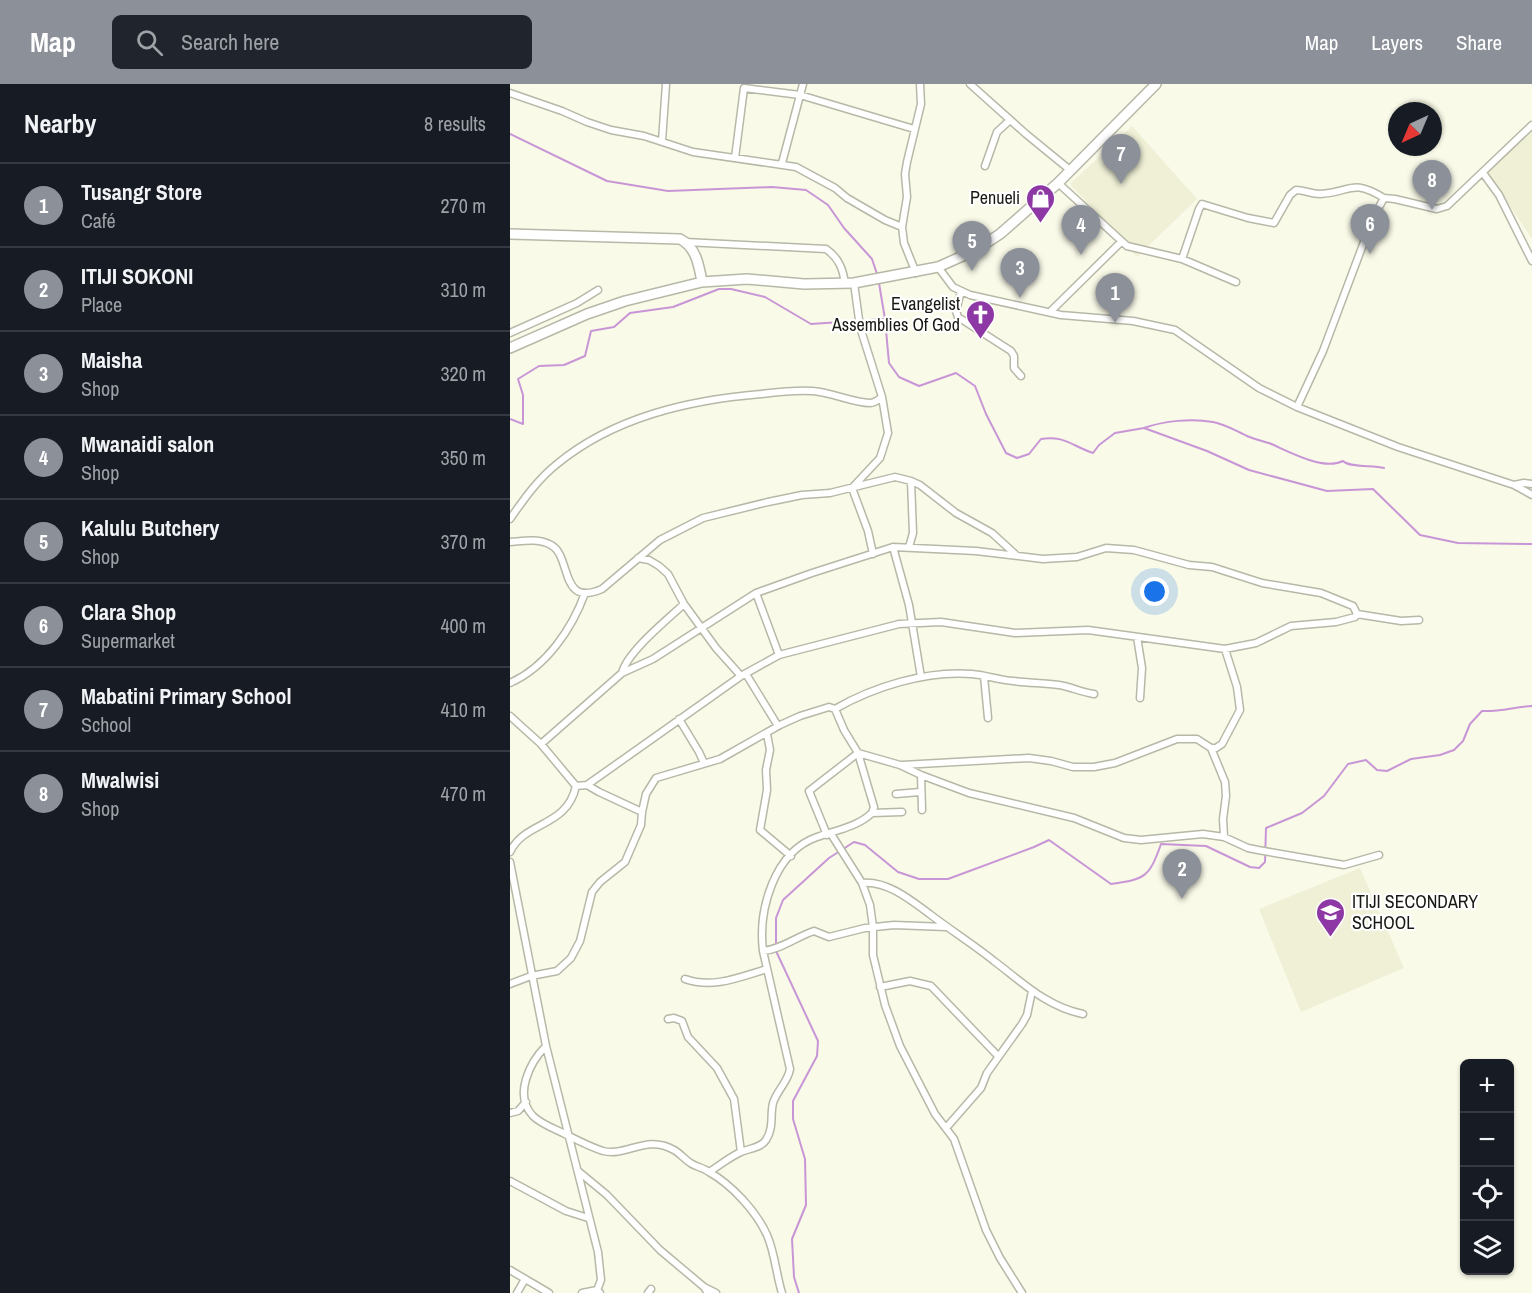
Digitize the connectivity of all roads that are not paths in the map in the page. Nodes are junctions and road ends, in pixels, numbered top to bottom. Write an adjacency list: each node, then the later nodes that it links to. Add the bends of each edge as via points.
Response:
1 (666, 84): 11 (street)
2 (803, 84): 7 (street)
3 (920, 84): 10 (street, via 921,104)
4 (970, 84): 8 (street)
5 (1155, 84): 15 (main road)
6 (510, 93): 11 (street, via 587,122)
7 (800, 95): 10 (street); 12 (street, via 743,88); 13 (street)
8 (1010, 120): 14 (street, via 997,132); 15 (street)
9 (1532, 125): 16 (street)
10 (914, 129): 19 (street, via 905,174 907,197)
11 (662, 141): 12 (street, via 693,152)
12 (735, 158): 13 (street)
13 (782, 164): 19 (street, via 808,172)
14 (985, 166)
15 (1070, 170): 17 (main road)
16 (1483, 173): 18 (street, via 1437,210); 24 (street, via 1499,195)
17 (1058, 183): 22 (street); 25 (main road, via 1000,234)
18 (1384, 198): 23 (street, via 1354,186 1321,194 1296,190 1274,223 1202,204); 37 (street)
19 (902, 227): 26 (street)
20 (510, 234): 21 (main road)
21 (685, 242): 27 (main road, via 695,256); 29 (street, via 826,249 842,266)
22 (1121, 242): 23 (street); 32 (street)
23 (1182, 259): 28 (street)
24 (1532, 261)
25 (938, 267): 26 (main road); 31 (street)
26 (916, 273): 29 (main road)
27 (702, 282): 29 (main road, via 747,279); 34 (main road, via 587,314)
28 (1236, 282)
29 (850, 284): 36 (street)
30 (598, 290): 33 (street)
31 (961, 291): 32 (street); 35 (street, via 958,317 1011,351 1014,368)
32 (1050, 312): 37 (street, via 1175,330 1259,388)
33 (510, 333)
34 (510, 348)
35 (1021, 376)
36 (882, 397): 41 (street, via 888,433 884,452); 43 (street, via 869,403 824,392 775,393 710,400 655,412 610,431 558,463 536,483)
37 (1297, 407): 40 (street, via 1398,447)
38 (911, 481): 41 (street, via 895,477); 45 (street, via 913,532); 48 (street, via 964,518 981,525)
39 (1532, 484): 40 (street)
40 (1514, 485): 42 (street)
41 (852, 488): 47 (street); 49 (street, via 703,518 660,540)
42 (1532, 495)
43 (510, 519)
44 (510, 542): 50 (street, via 538,540 556,548 575,589)
45 (909, 547): 46 (street); 48 (street)
46 (893, 548): 47 (street); 55 (street)
47 (873, 554): 51 (street)
48 (1015, 554): 53 (street, via 1058,559 1106,548 1134,550 1212,567 1262,583 1321,593 1353,606)
49 (638, 558): 50 (street, via 602,588); 52 (street, via 649,560 668,574)
50 (585, 593): 64 (street, via 578,613 558,643 529,673)
51 (756, 593): 56 (street); 59 (street)
52 (684, 604): 56 (street); 60 (street, via 626,661)
53 (1357, 614): 54 (street); 58 (street, via 1336,622 1291,626 1256,643)
54 (1419, 620)
55 (911, 622): 57 (street, via 941,622 1015,633 1088,630); 59 (street); 63 (street)
56 (702, 628): 60 (street); 61 (street)
57 (1137, 637): 58 (street); 66 (street, via 1142,668)
58 (1226, 649): 74 (street, via 1240,710 1222,744)
59 (779, 655): 61 (street)
60 (622, 673): 73 (street)
61 (743, 675): 70 (street); 71 (street)
62 (984, 676): 63 (street); 65 (street, via 1061,685); 69 (street)
63 (921, 677): 67 (street, via 855,698)
64 (510, 683)
65 (1094, 694)
66 (1140, 698)
67 (835, 709): 71 (street, via 829,707); 75 (street)
68 (510, 716): 73 (street)
69 (988, 718)
70 (679, 719): 76 (street); 79 (street)
71 (778, 726): 72 (street)
72 (767, 734): 76 (street, via 720,759); 91 (street, via 770,750 760,830)
73 (541, 744): 80 (street)
74 (1211, 748): 77 (street, via 1197,739 1177,739 1094,767 1029,758); 88 (street, via 1226,789)
75 (858, 753): 77 (street); 86 (street, via 874,807); 87 (street, via 809,791)
76 (704, 763): 84 (street, via 657,778 646,794)
77 (900, 765): 78 (street)
78 (921, 775): 81 (street); 88 (street, via 984,798 1074,818 1124,838 1195,834)
79 (587, 785): 80 (street); 84 (street)
80 (576, 786): 89 (street, via 572,800 558,817 520,839)
81 (920, 792): 82 (street); 83 (street)
82 (896, 794)
83 (922, 810)
84 (642, 812): 98 (street, via 641,825 625,862 592,892 580,941 571,958 557,971)
85 (902, 812): 86 (street)
86 (872, 813): 87 (street)
87 (829, 834): 91 (street, via 815,838); 93 (street)
88 (1224, 837): 90 (street, via 1248,848 1344,865)
89 (510, 852)
90 (1378, 855)
91 (791, 856): 96 (street, via 775,879 765,907 762,933)
92 (510, 862): 98 (street)
93 (862, 883): 94 (street); 95 (street, via 876,883 901,895)
94 (873, 927): 95 (street); 96 (street, via 829,937 814,931); 101 (street, via 873,955)
95 (947, 927): 102 (street)
96 (770, 950): 97 (street)
97 (766, 969): 99 (street, via 726,981 696,983); 111 (street, via 789,1077 773,1105 765,1141)
98 (531, 976): 100 (street); 105 (street)
99 (685, 979)
100 (510, 984)
101 (880, 987): 106 (street, via 910,981 931,986); 109 (street, via 906,1060)
102 (1032, 991): 103 (street, via 1064,1009); 106 (street, via 1023,1024)
103 (1083, 1014)
104 (668, 1019): 111 (street, via 682,1021 688,1036 717,1068 731,1092)
105 (546, 1046): 107 (street, via 526,1078); 110 (street)
106 (998, 1056): 109 (street, via 981,1088)
107 (526, 1102): 108 (street); 110 (street, via 533,1116)
108 (510, 1113)
109 (946, 1128): 125 (street, via 954,1139 986,1230)
110 (569, 1136): 112 (street); 113 (street, via 603,1151 663,1146)
111 (741, 1152): 113 (street)
112 (578, 1171): 115 (street); 118 (street)
113 (709, 1172): 124 (street, via 746,1203 758,1219 770,1243)
114 (510, 1181): 115 (street, via 566,1211)
115 (588, 1218): 119 (street, via 601,1269)
116 (510, 1270): 117 (street)
117 (525, 1279): 120 (street); 121 (street)
118 (706, 1290): 123 (street)
119 (598, 1292): 122 (street)
120 (517, 1293)
121 (549, 1293)
122 (582, 1293)
123 (716, 1293)
124 (782, 1293)
125 (1022, 1293)

